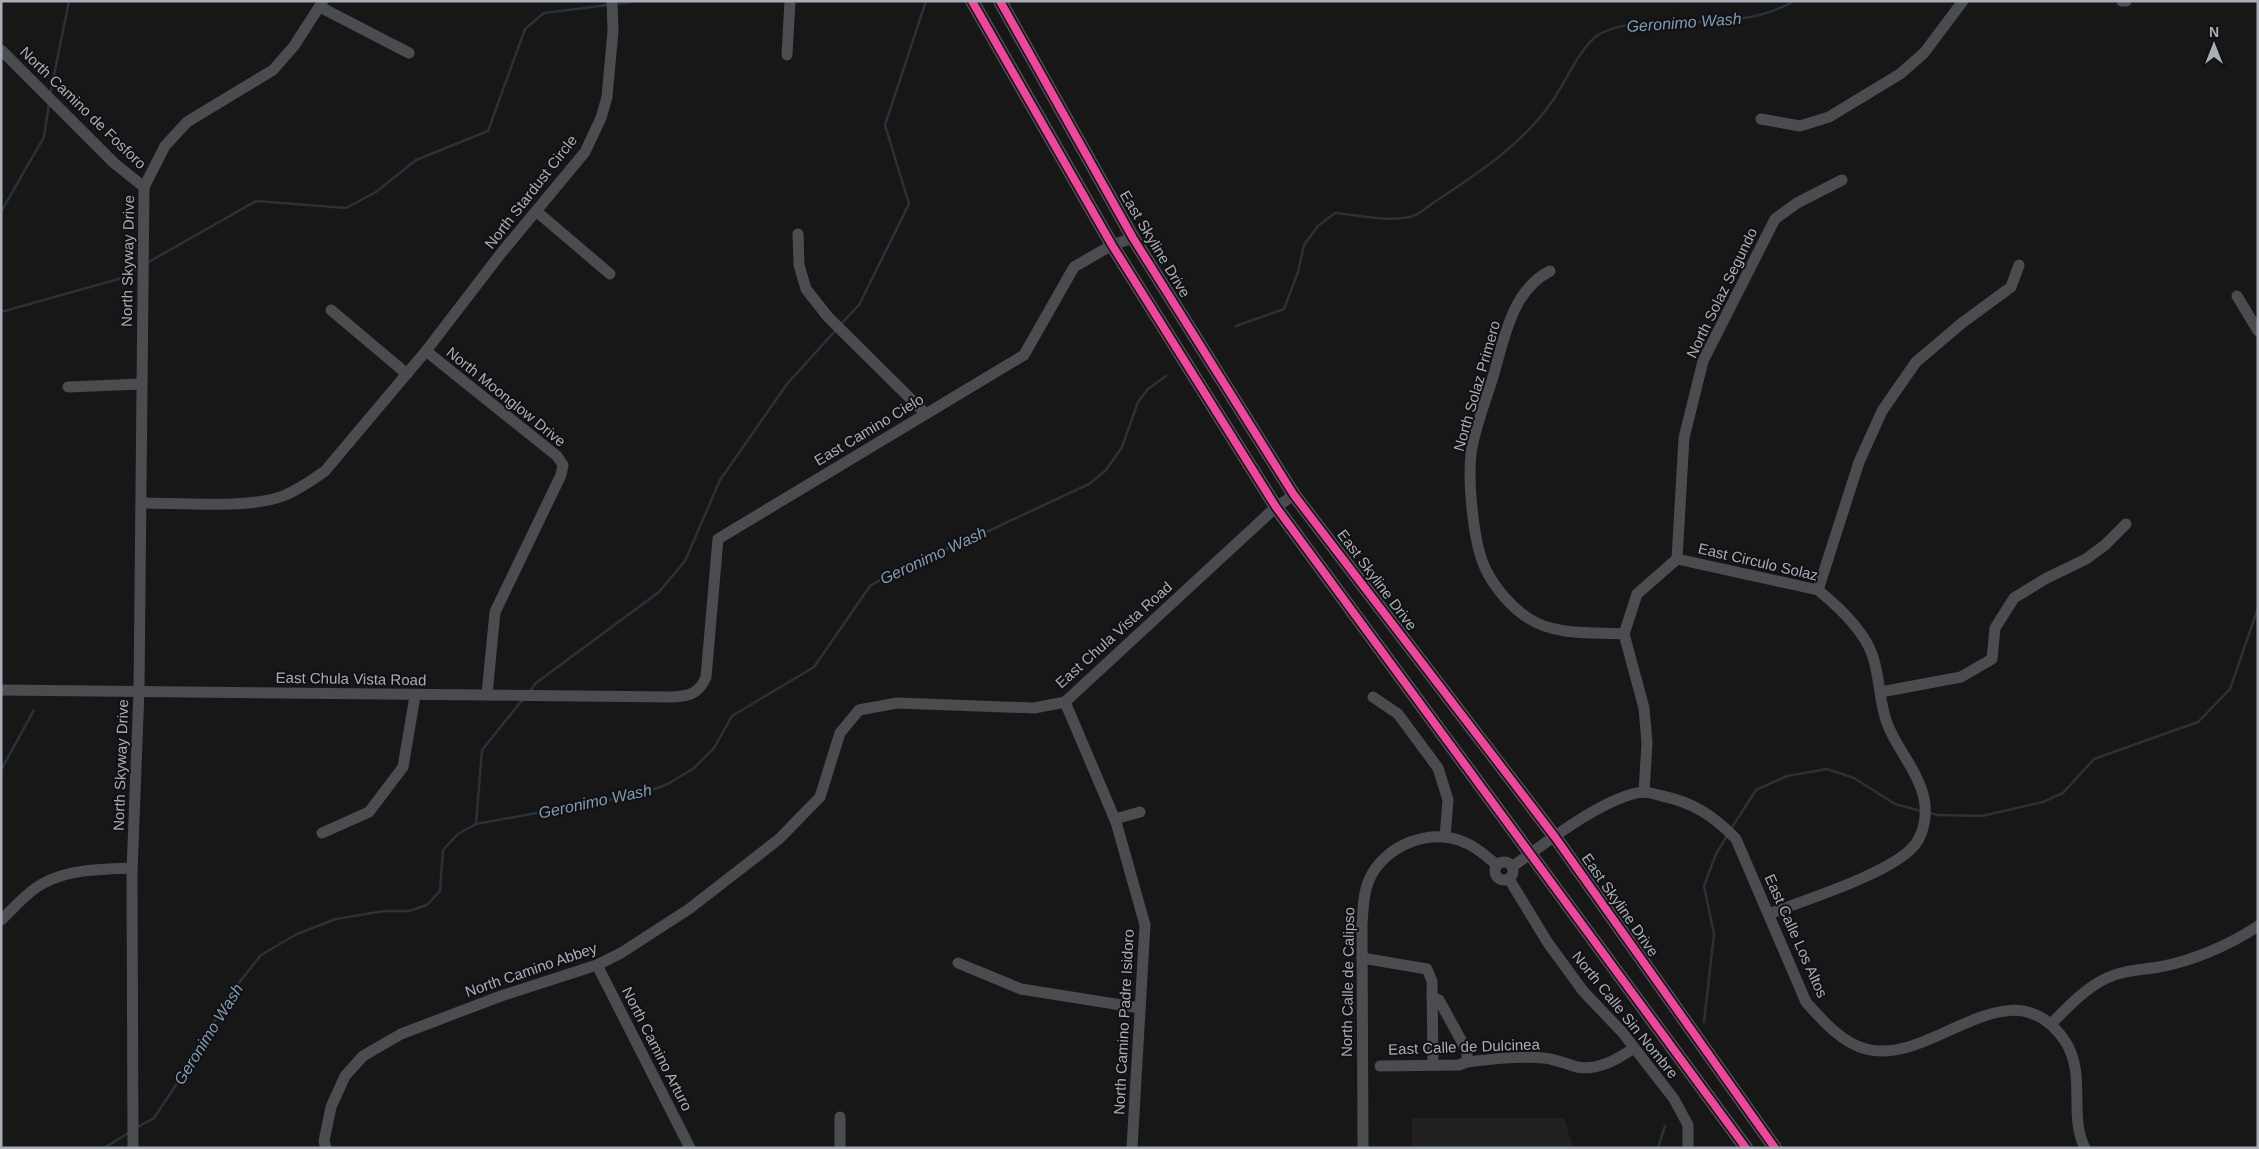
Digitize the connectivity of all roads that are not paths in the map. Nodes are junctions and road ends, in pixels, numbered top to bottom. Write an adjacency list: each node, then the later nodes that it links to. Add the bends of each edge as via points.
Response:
1 (612, 1): 13 (street, North Stardust Circle, via 613,31 607,96 601,118 585,152)
2 (790, 1): 9 (street)
3 (972, 1): 16 (main road)
4 (1000, 1): 15 (main road, East Skyline Drive)
5 (1963, 1): 10 (street, via 1924,53 1900,74 1829,117 1800,126)
6 (322, 4): 8 (street, North Skyway Drive); 12 (street, North Skyway Drive, via 294,46 273,70 187,122 165,146)
7 (1, 50): 12 (street, North Camino de Fosforo, via 114,163)
8 (409, 53)
9 (787, 55)
10 (1761, 120)
11 (1842, 180): 32 (street, North Solaz Segundo, via 1797,203 1775,219 1703,361 1684,438)
12 (144, 187): 25 (street, North Skyway Drive)
13 (536, 211): 19 (street); 23 (street, North Stardust Circle)
14 (798, 234): 27 (street, via 799,265 806,289 828,317)
15 (1133, 238): 16 (street, East Camino Cielo); 28 (main road, East Skyline Drive)
16 (1112, 245): 27 (street, East Camino Cielo, via 1074,267 1024,354); 30 (main road)
17 (2019, 265): 33 (street, via 2011,287 1916,362 1882,411 1859,462)
18 (1550, 270): 34 (street, North Solaz Primero, via 1535,278 1513,315 1471,452 1470,483 1477,538 1485,569 1503,596 1527,618 1551,629)
19 (610, 274)
20 (2236, 296): 22 (street)
21 (331, 310): 24 (street)
22 (2258, 331)
23 (426, 351): 24 (street, North Stardust Circle); 39 (street, North Moonglow Drive, via 557,456 563,465 496,612)
24 (406, 374): 29 (street, North Stardust Circle, via 325,471 304,486 281,497 256,503)
25 (141, 384): 26 (street); 29 (street, North Skyway Drive)
26 (68, 388)
27 (926, 414): 37 (street, East Camino Cielo, via 718,539 706,677)
28 (1294, 495): 30 (street, East Chula Vista Road); 49 (main road, East Skyline Drive)
29 (142, 503): 36 (street, North Skyway Drive)
30 (1276, 507): 42 (street, East Chula Vista Road); 50 (main road)
31 (2126, 524): 38 (street, via 2086,559 2014,598 1995,628 1992,659 1961,677)
32 (1677, 559): 33 (street, East Circulo Solaz); 34 (street, East Circulo Solaz, via 1638,594)
33 (1818, 590): 38 (street, East Circulo Solaz, via 1858,630 1873,655)
34 (1624, 634): 44 (street, via 1644,708 1647,743)
35 (1, 690): 36 (street, East Chula Vista Road)
36 (139, 690): 40 (street, East Chula Vista Road); 53 (street, North Skyway Drive)
37 (699, 690): 39 (street, East Chula Vista Road, via 672,697)
38 (1881, 692): 55 (street, East Circulo Solaz, via 1887,723 1918,778 1924,796 1924,830 1911,850 1880,870)
39 (487, 694): 40 (street, East Chula Vista Road)
40 (415, 696): 47 (street, via 403,767 368,812)
41 (1373, 697): 48 (street, via 1398,714 1438,768 1448,800)
42 (1065, 702): 43 (street, East Chula Vista Road, via 1034,708 897,704); 46 (street, North Camino Padre Isidoro)
43 (859, 710): 60 (street, North Camino Abbey, via 840,733 820,797 779,839 689,909)
44 (1644, 792): 49 (street, via 1597,809); 55 (street, East Calle Los Altos, via 1680,799 1700,808 1723,826 1736,839)
45 (1140, 812): 46 (street)
46 (1115, 818): 62 (street, North Camino Padre Isidoro, via 1144,925)
47 (322, 833)
48 (1445, 837): 51 (street, North Calle Sin Nombre, via 1465,842); 58 (street, North Calle de Calipso, via 1412,841 1389,854 1375,868 1364,898)
49 (1555, 837): 50 (street); 77 (main road, East Skyline Drive)
50 (1531, 854): 52 (street); 76 (main road)
51 (1497, 866): 52 (street, via 1505,862); 54 (street, North Calle Sin Nombre, via 1498,878 1503,881)
52 (1512, 867): 54 (street)
53 (132, 868): 56 (street, via 69,874 41,884); 70 (street, North Skyway Drive)
54 (1509, 879): 64 (street, North Calle Sin Nombre, via 1548,943 1583,991)
55 (1769, 914): 63 (street, East Calle Los Altos, via 1806,1002 1824,1023 1866,1049 1889,1051 1914,1046 1987,1014 2004,1011 2030,1013)
56 (1, 920)
57 (2258, 926): 63 (street, via 2233,942 2184,960 2125,971 2105,979 2076,998)
58 (1362, 958): 61 (street, via 1427,969 1432,981); 74 (street, North Calle de Calipso)
59 (958, 963): 62 (street, via 1021,989)
60 (597, 965): 69 (street, North Camino Arturo); 71 (street, North Camino Abbey, via 501,996 401,1034 363,1056 345,1076 331,1107 324,1141)
61 (1432, 997): 65 (street, via 1439,1000 1467,1052); 66 (street)
62 (1140, 1008): 73 (street, North Camino Padre Isidoro)
63 (2051, 1024): 78 (street, East Calle Los Altos, via 2065,1042 2074,1062 2078,1118 2081,1139)
64 (1634, 1048): 65 (street, East Calle de Dulcinea, via 1607,1064 1594,1067 1524,1057); 75 (street, North Calle Sin Nombre, via 1684,1114 1688,1125)
65 (1467, 1062): 66 (street, East Calle de Dulcinea)
66 (1433, 1065): 67 (street, East Calle de Dulcinea)
67 (1380, 1066)
68 (840, 1117): 72 (street)
69 (686, 1146)
70 (133, 1148)
71 (326, 1148)
72 (840, 1148)
73 (1132, 1148)
74 (1363, 1148)
75 (1688, 1148)
76 (1746, 1148)
77 (1775, 1148)
78 (2086, 1148)

